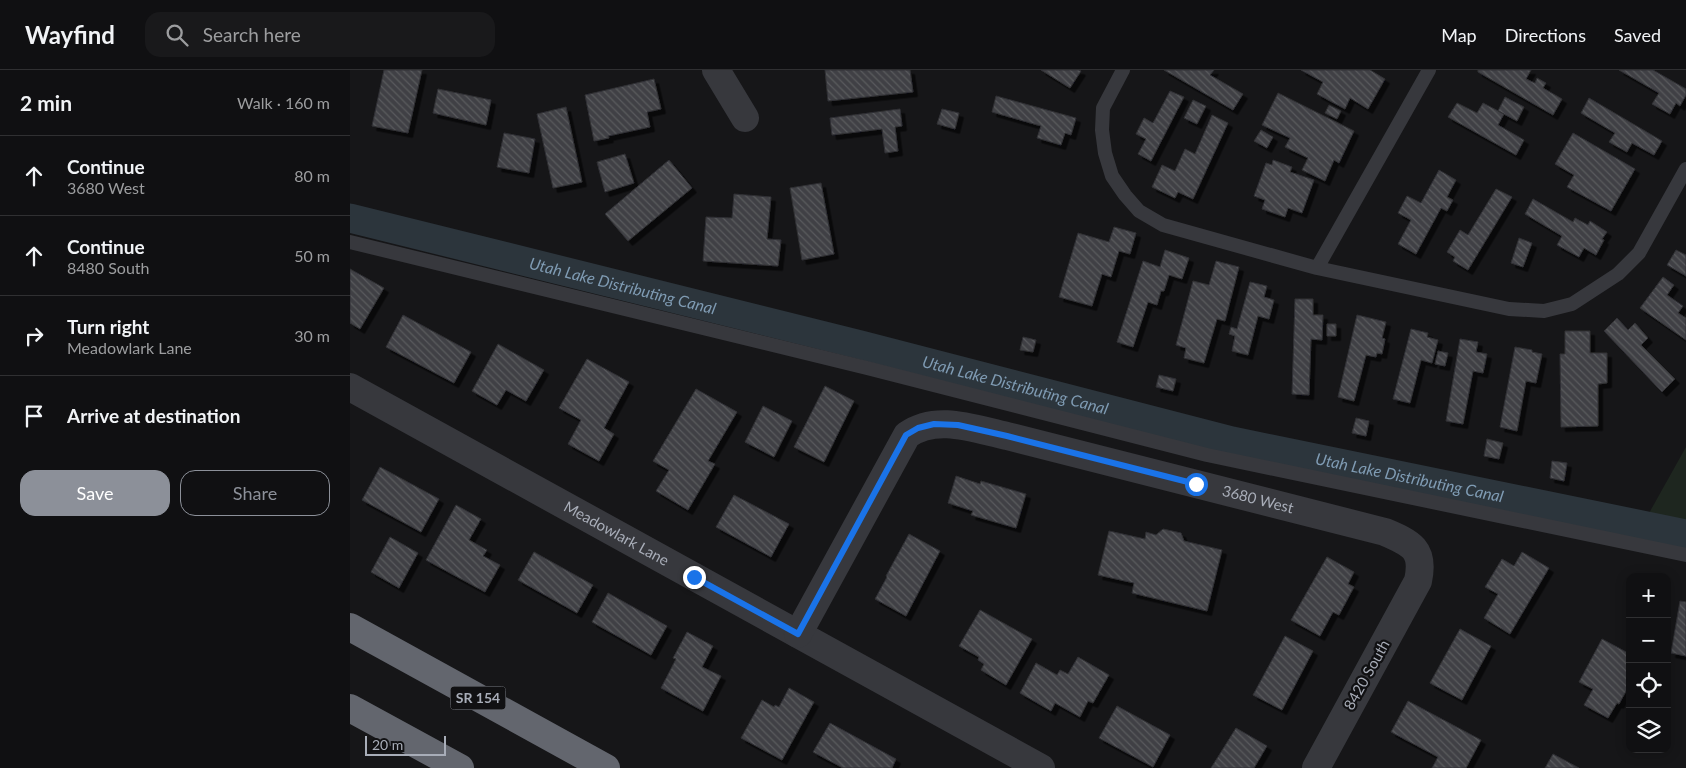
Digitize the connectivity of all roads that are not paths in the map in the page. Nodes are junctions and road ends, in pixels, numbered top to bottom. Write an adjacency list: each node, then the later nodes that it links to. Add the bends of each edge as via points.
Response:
1 (716, 70): 4 (street)
2 (1122, 70): 7 (lane, via 1103,108 1102,130 1112,176 1139,211 1163,225)
3 (1429, 70): 7 (lane)
4 (745, 118)
5 (1686, 169): 7 (lane, via 1639,252 1618,274 1572,304 1544,311 1509,309)
6 (350, 242): 9 (lane, via 868,368 1206,455)
7 (1317, 268)
8 (350, 387): 12 (street, Meadowlark Lane)
9 (1686, 554)
10 (1418, 581): 12 (street, 3680 West, via 1421,566 1417,553 1405,541 1384,532 1007,436 958,425 934,424 906,435); 17 (street, 8420 South)
11 (350, 627): 15 (highway, SR 154)
12 (798, 634): 16 (street, Meadowlark Lane)
13 (350, 708): 14 (highway)
14 (460, 768)
15 (606, 768)
16 (1041, 768)
17 (1316, 768)

